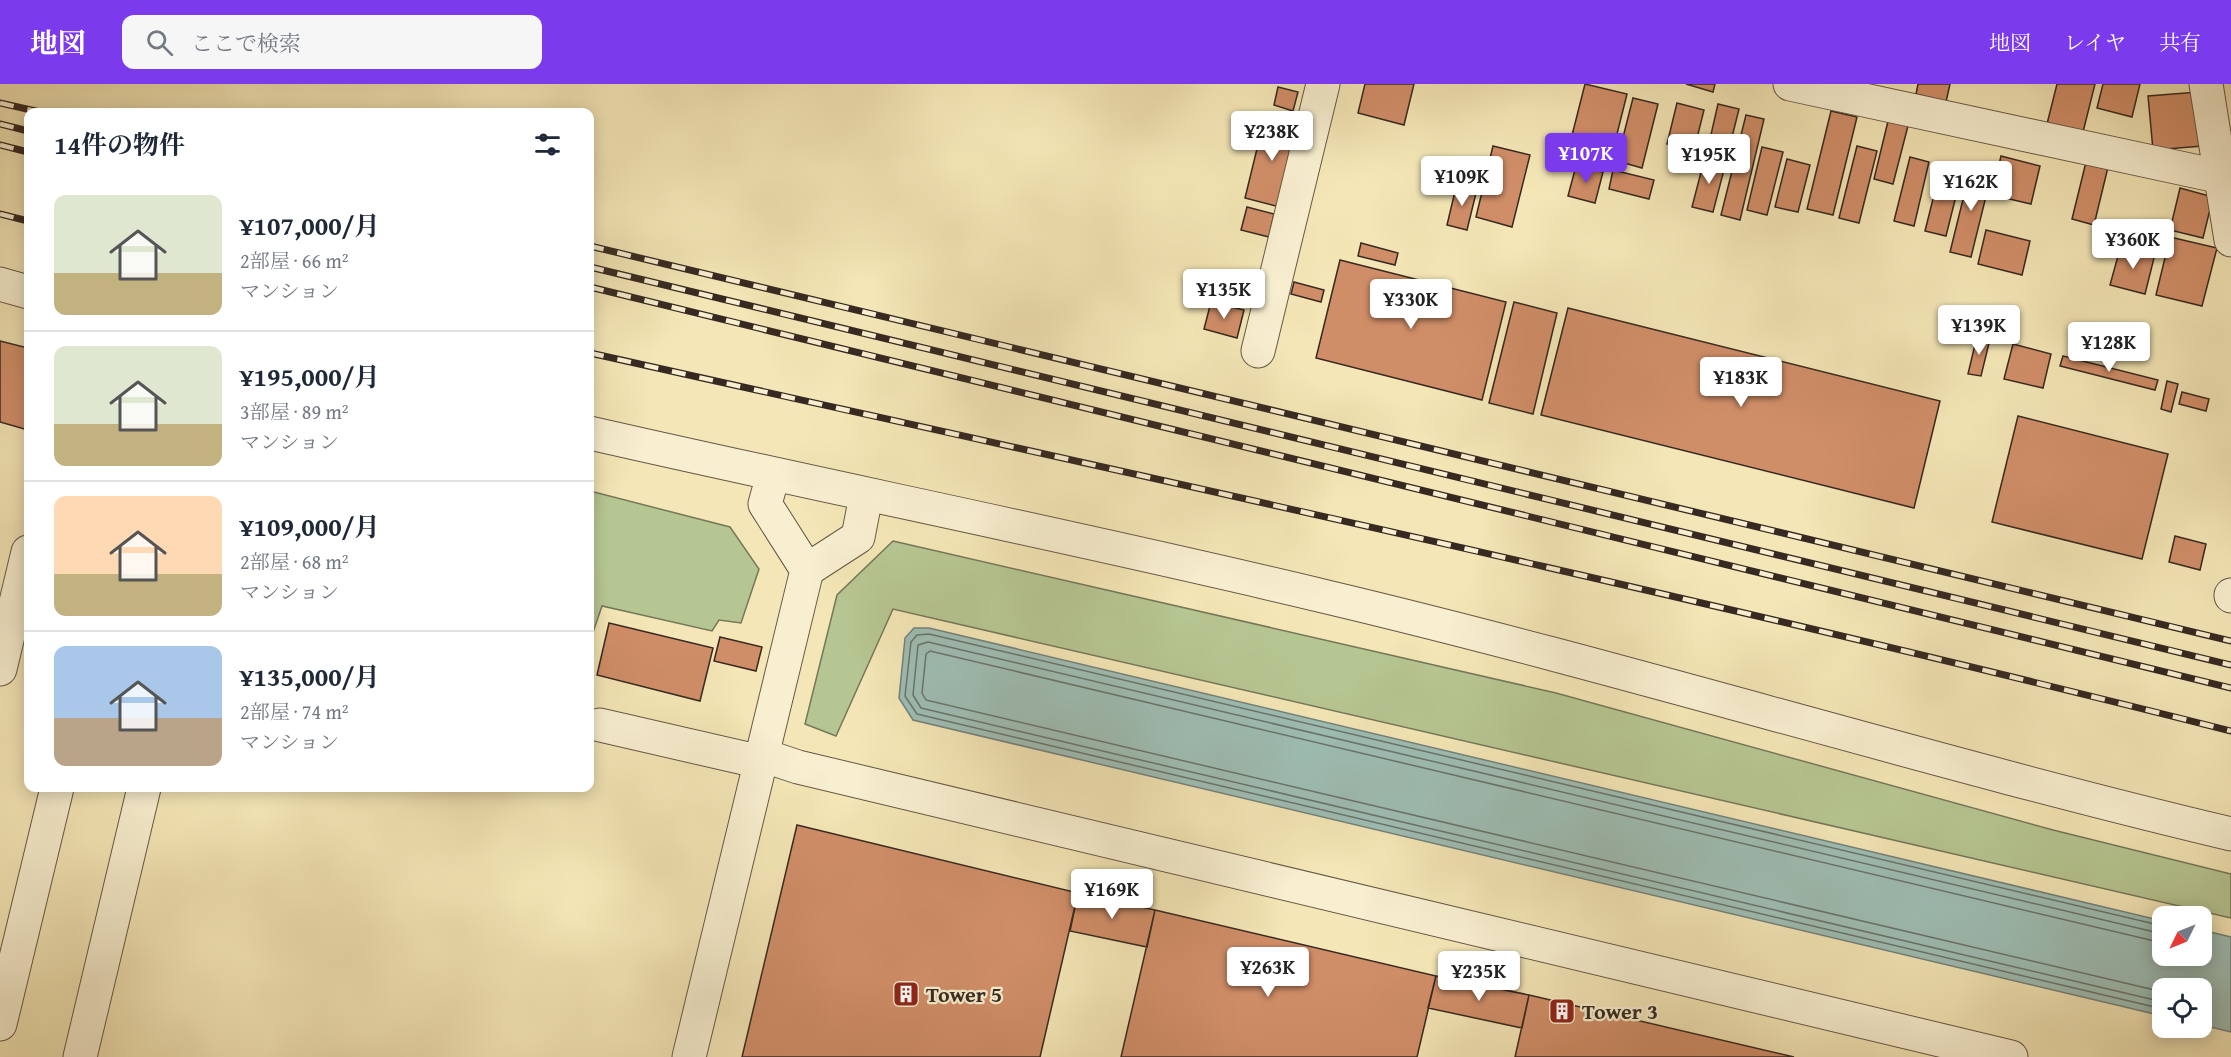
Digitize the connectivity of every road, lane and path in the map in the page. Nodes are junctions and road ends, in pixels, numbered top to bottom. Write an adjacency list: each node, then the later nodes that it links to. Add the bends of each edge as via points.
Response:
1 (1323, 84): 9 (street)
2 (1790, 84): 4 (street)
3 (2206, 84): 5 (street)
4 (1855, 91): 5 (street)
5 (2222, 177): 6 (street)
6 (2231, 240)
7 (0, 284): 8 (street)
8 (24, 291)
9 (1258, 351)
10 (594, 434): 11 (street)
11 (773, 475): 12 (street); 14 (street, via 765,504)
12 (866, 496): 14 (street, via 858,537); 20 (street, via 1327,597 1700,692 2070,795)
13 (24, 569): 15 (street)
14 (807, 570): 17 (street)
15 (0, 669)
16 (600, 725): 17 (street)
17 (761, 759): 23 (street); 24 (street)
18 (56, 792): 21 (street)
19 (143, 792): 22 (street)
20 (2231, 834)
21 (0, 1024)
22 (80, 1057)
23 (689, 1057)
24 (2011, 1057)

